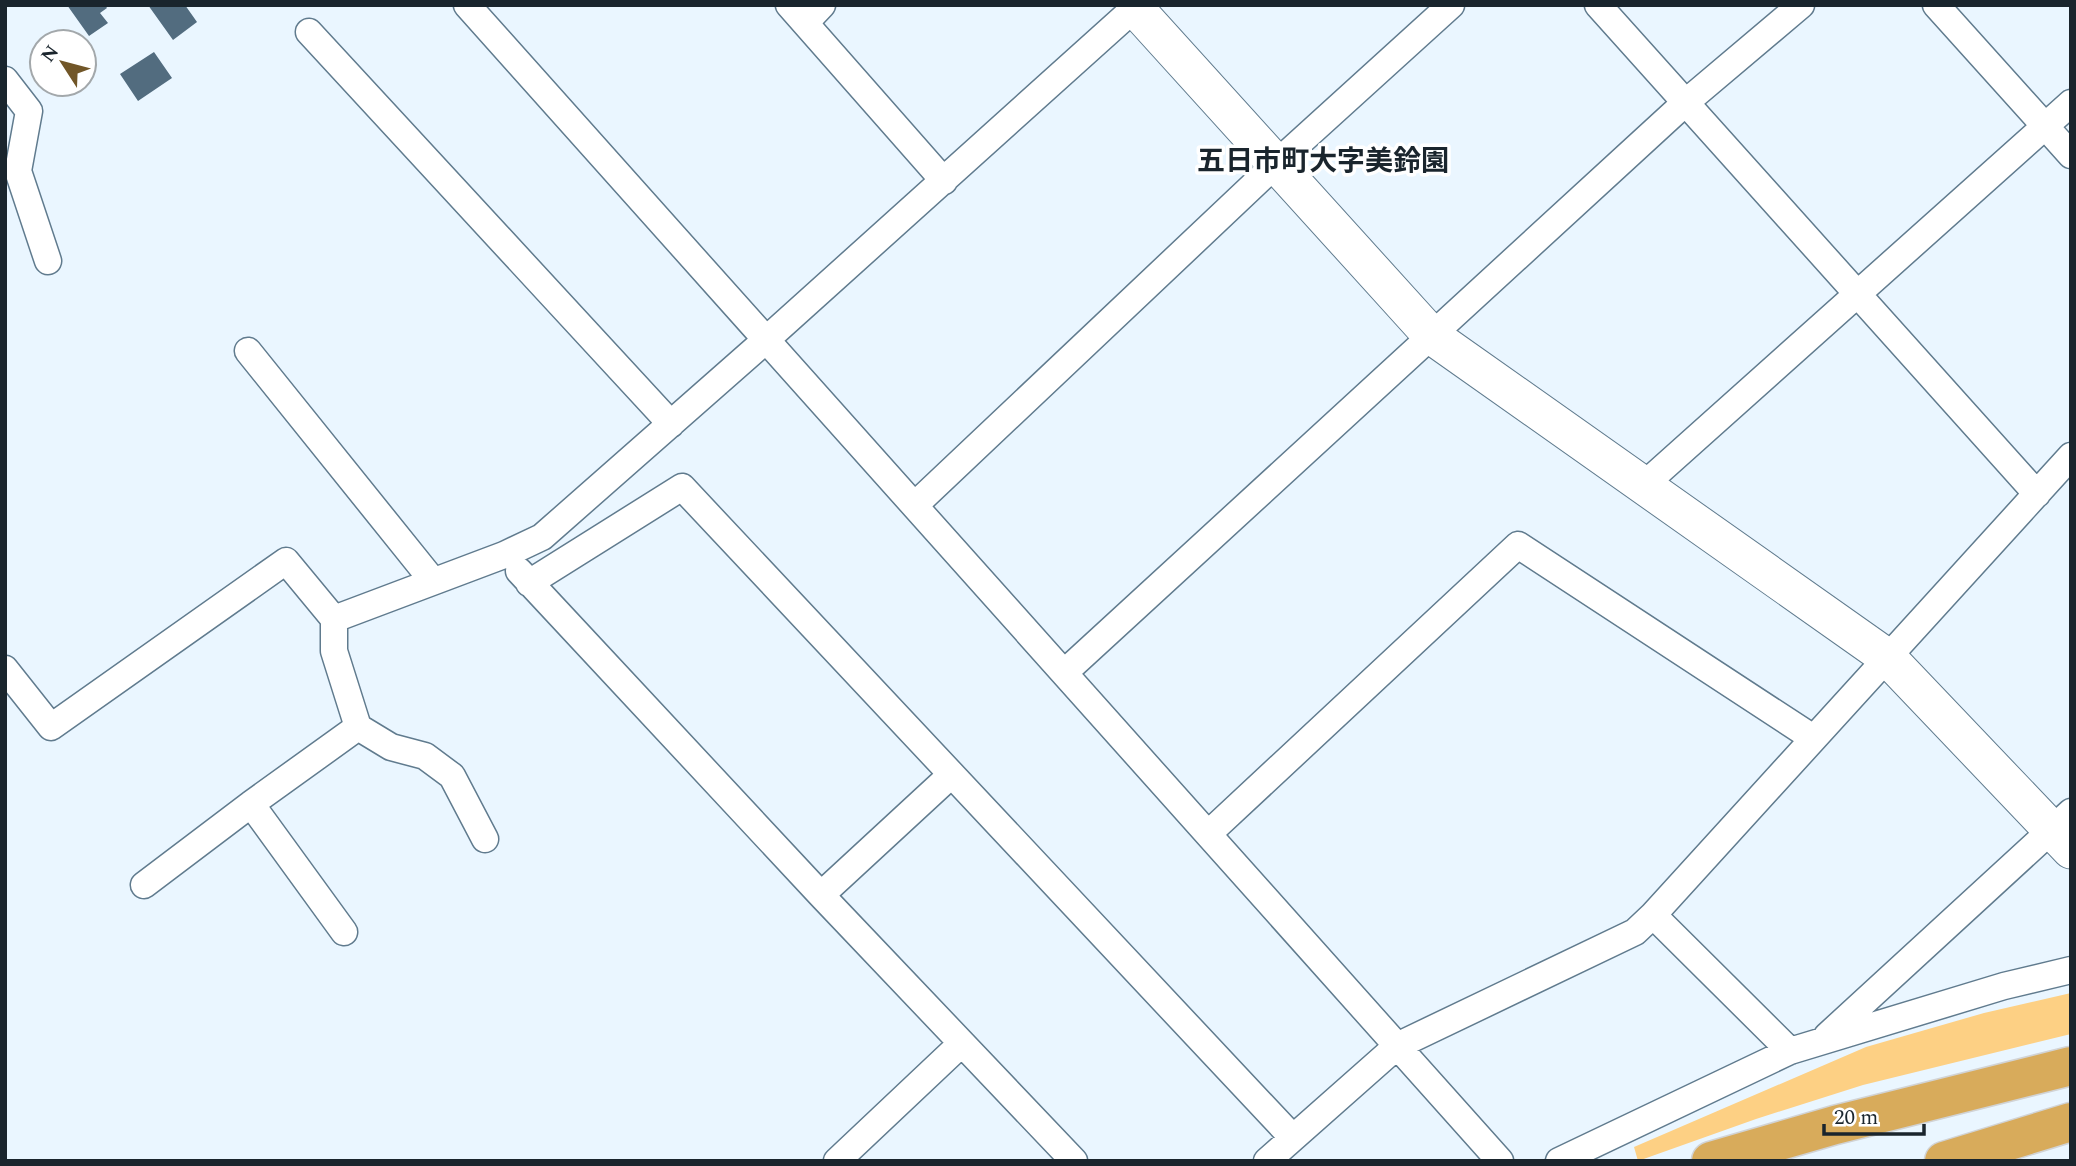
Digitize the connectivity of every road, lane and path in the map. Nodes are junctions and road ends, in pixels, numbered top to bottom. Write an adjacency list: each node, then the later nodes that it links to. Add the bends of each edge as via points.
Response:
1 (467, 5): 19 (street)
2 (1451, 5): 14 (street)
3 (1598, 5): 10 (street)
4 (1801, 5): 10 (street)
5 (1936, 5): 12 (street)
6 (1135, 6): 14 (street); 15 (street)
7 (806, 11): 15 (street)
8 (309, 32): 21 (street)
9 (5, 80): 16 (street, via 29,111 19,171)
10 (1685, 103): 17 (street); 18 (street)
11 (2071, 103): 12 (street)
12 (2045, 126): 13 (street); 17 (street)
13 (2071, 155)
14 (1278, 162): 18 (street); 25 (street)
15 (944, 181): 19 (street)
16 (48, 261)
17 (1857, 293): 23 (street); 24 (street)
18 (1432, 335): 23 (street); 32 (street)
19 (767, 339): 21 (street); 25 (street)
20 (248, 351): 27 (street)
21 (671, 424): 26 (street, via 542,537)
22 (2071, 456): 24 (street)
23 (1645, 484): 30 (street)
24 (2037, 494): 30 (street)
25 (915, 505): 32 (street)
26 (504, 555): 27 (street); 28 (street)
27 (433, 581): 29 (street)
28 (529, 583): 35 (street, via 682,487); 41 (street)
29 (334, 619): 31 (street, via 286,561 51,727); 33 (street, via 334,651)
30 (1888, 658): 34 (street); 37 (street)
31 (5, 669)
32 (1065, 672): 38 (street)
33 (358, 727): 36 (street); 39 (street, via 391,747 425,756 452,776)
34 (1813, 738): 38 (street, via 1518,545); 42 (street)
35 (951, 775): 41 (street); 51 (street)
36 (251, 804): 40 (street); 43 (street)
37 (2064, 831): 45 (street)
38 (1208, 834): 47 (street)
39 (485, 839)
40 (144, 885)
41 (821, 895): 46 (street)
42 (1653, 915): 47 (street, via 1635,932); 48 (street)
43 (344, 932)
44 (2071, 970): 45 (street)
45 (1823, 1040): 48 (street)
46 (961, 1044): 52 (street); 53 (street)
47 (1397, 1046): 51 (street); 55 (street)
48 (1790, 1051): 56 (street)
49 (2071, 1066): 57 (highway)
50 (2071, 1122): 58 (highway)
51 (1293, 1138): 54 (street)
52 (837, 1161)
53 (1074, 1161)
54 (1267, 1161)
55 (1500, 1161)
56 (1559, 1161)
57 (1710, 1161)
58 (1944, 1161)

